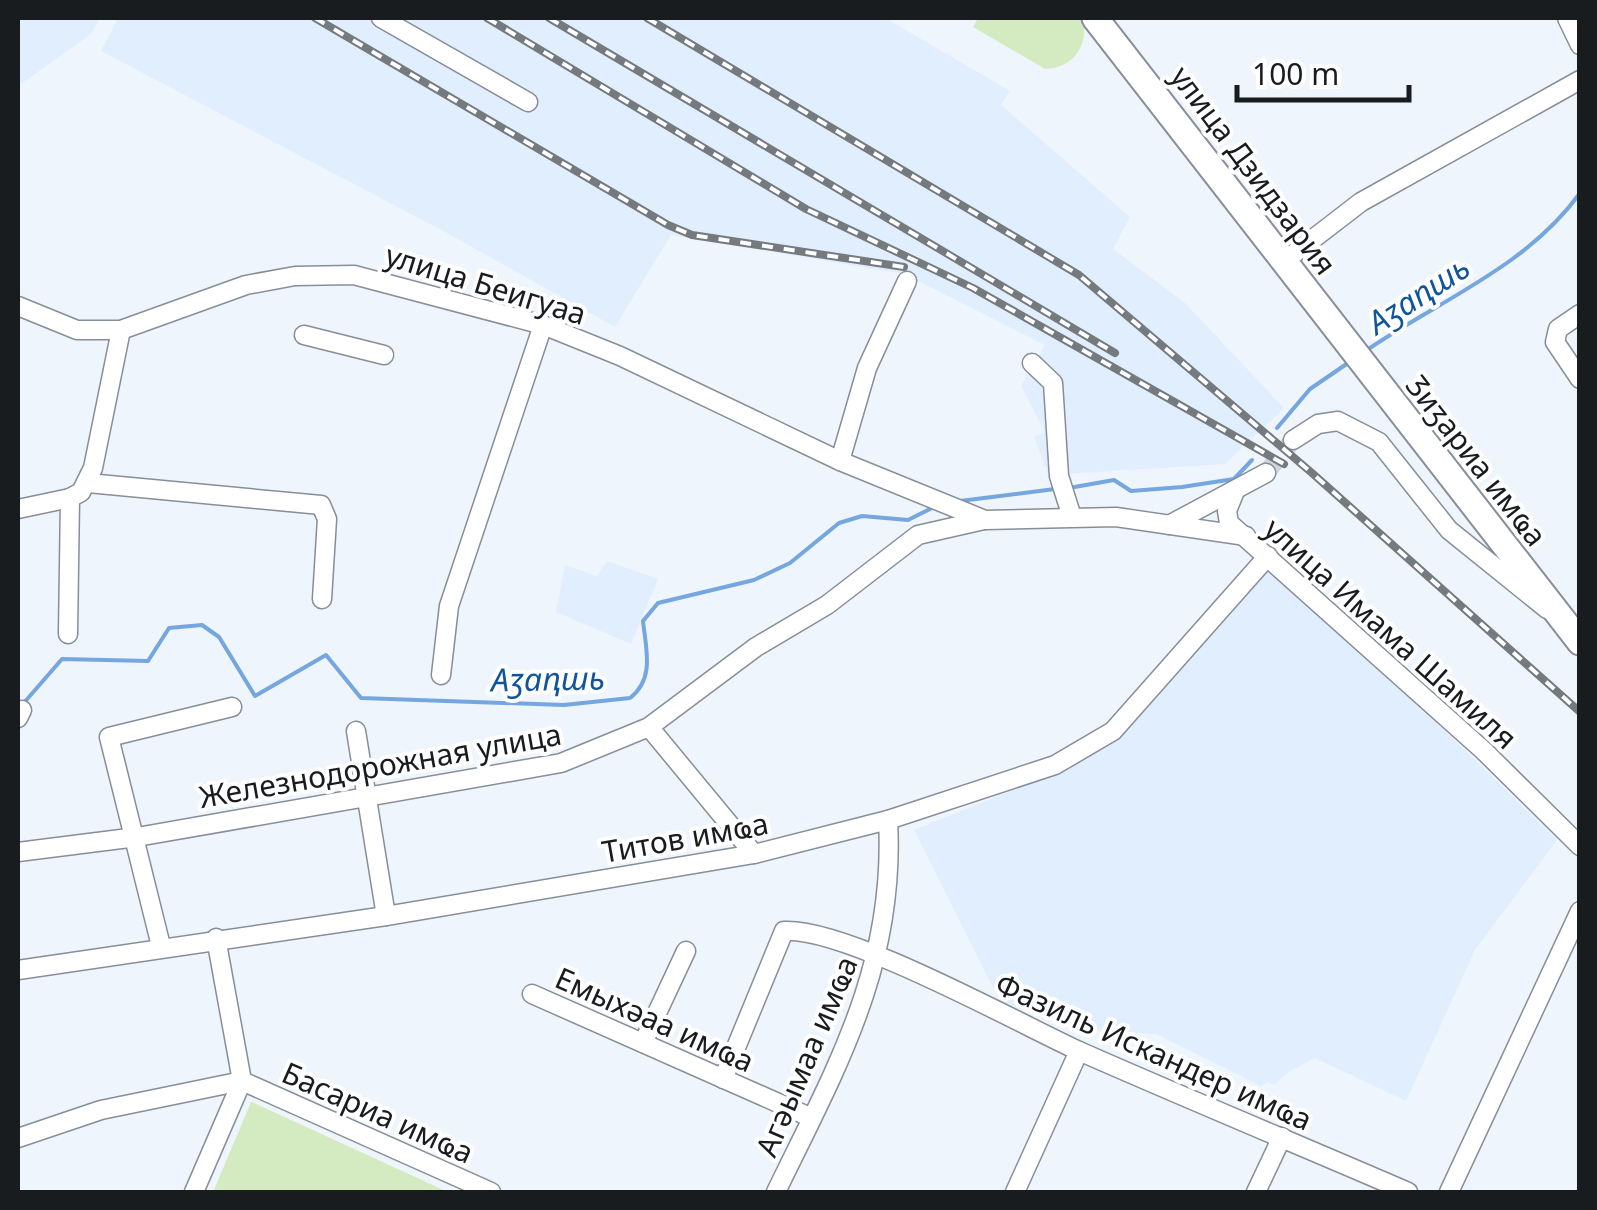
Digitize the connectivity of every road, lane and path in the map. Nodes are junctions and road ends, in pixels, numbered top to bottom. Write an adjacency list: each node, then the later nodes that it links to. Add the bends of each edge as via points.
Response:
1 (381, 18): 6 (street)
2 (1095, 18): 7 (highway, улица Дзидзария)
3 (1567, 18): 4 (street)
4 (1580, 45)
5 (1580, 80): 7 (street, via 1360,202)
6 (528, 102)
7 (1283, 262): 15 (highway, улица Дзидзария)
8 (907, 280): 21 (street, via 866,368)
9 (18, 306): 12 (street, улица Беигуаа, via 77,330)
10 (1580, 314): 17 (street, via 1558,330 1555,342)
11 (543, 325): 12 (street, улица Беигуаа, via 354,275 246,285); 21 (street, улица Беигуаа); 37 (street, via 449,606)
12 (121, 330): 23 (street)
13 (304, 335): 14 (street)
14 (384, 356)
15 (1356, 357): 18 (highway, Ӡиӡариа имҩа)
16 (1032, 363): 28 (street, via 1052,383 1059,476)
17 (1580, 379)
18 (1406, 420): 20 (street); 34 (highway, Ӡиӡариа имҩа)
19 (1292, 440): 20 (street, via 1338,420)
20 (1379, 442): 34 (street, via 1450,530)
21 (840, 461): 27 (street, улица Беигуаа)
22 (1266, 473): 24 (street)
23 (88, 483): 25 (street); 33 (street, via 321,506 327,520)
24 (1235, 490): 30 (street); 31 (street, via 1229,523)
25 (70, 498): 26 (street); 35 (street)
26 (18, 509)
27 (959, 510): 29 (street, улица Имама Шамиля)
28 (1070, 511): 29 (street, улица Имама Шамиля); 30 (street, улица Имама Шамиля)
29 (985, 520): 39 (street, Железнодорожная улица, via 918,535)
30 (1168, 526): 31 (street, улица Имама Шамиля)
31 (1246, 536): 32 (street, улица Имама Шамиля)
32 (1268, 556): 42 (street, Титов имҩа, via 1113,731 1055,764); 44 (street, улица Имама Шамиля)
33 (322, 600)
34 (1555, 615): 36 (highway, Ӡиӡариа имҩа)
35 (68, 634)
36 (1580, 642)
37 (441, 675)
38 (232, 707): 43 (street, via 109,737)
39 (649, 728): 41 (street, Железнодорожная улица, via 561,764); 46 (street)
40 (356, 731): 41 (street)
41 (368, 798): 43 (street, Железнодорожная улица); 48 (street)
42 (888, 820): 46 (street, Титов имҩа); 52 (street, Агәымаа имҩа)
43 (137, 836): 45 (street, Железнодорожная улица); 50 (street)
44 (1580, 846)
45 (18, 852)
46 (754, 854): 48 (street, Титов имҩа)
47 (1580, 911): 68 (street)
48 (386, 916): 49 (street, Титов имҩа)
49 (216, 938): 50 (street, Титов имҩа); 58 (street)
50 (161, 946): 53 (street, Титов имҩа)
51 (686, 950): 55 (street)
52 (878, 957): 56 (street, Фазиль Искандер имҩа); 57 (street, Фазиль Искандер имҩа, via 802,930 784,932); 59 (street, Агәымаа имҩа)
53 (18, 970)
54 (532, 994): 55 (street, Емыхәаа имҩа)
55 (643, 1044): 57 (street, Емыхәаа имҩа)
56 (1079, 1050): 60 (street, Фазиль Искандер имҩа); 65 (street)
57 (723, 1079): 59 (street, Емыхәаа имҩа)
58 (242, 1082): 61 (street, via 129,1103); 62 (street); 63 (street, Басариа имҩа)
59 (812, 1118): 64 (street, Агәымаа имҩа)
60 (1282, 1137): 66 (street); 67 (street, Фазиль Искандер имҩа)
61 (18, 1138)
62 (194, 1192)
63 (491, 1192)
64 (776, 1192)
65 (1014, 1192)
66 (1256, 1192)
67 (1408, 1192)
68 (1449, 1192)

